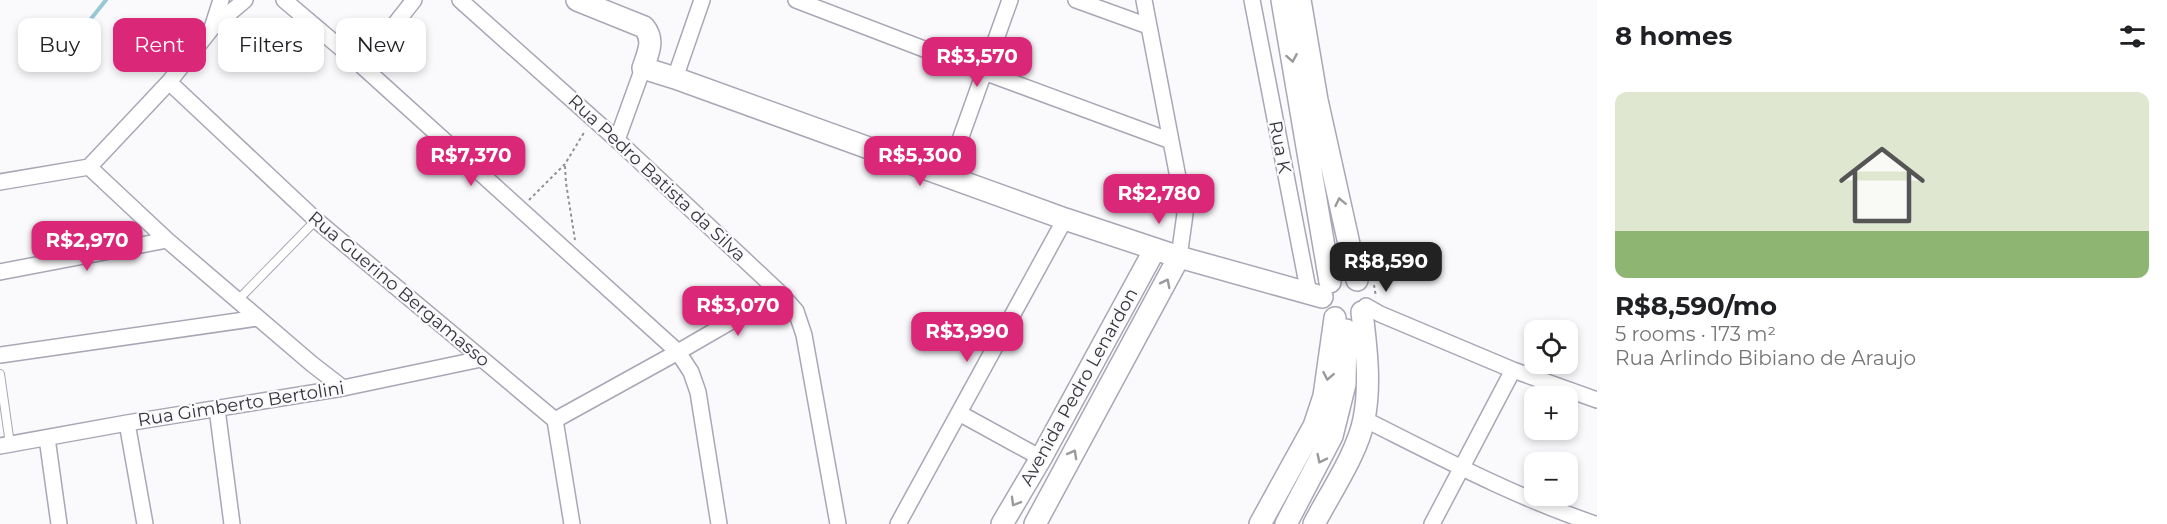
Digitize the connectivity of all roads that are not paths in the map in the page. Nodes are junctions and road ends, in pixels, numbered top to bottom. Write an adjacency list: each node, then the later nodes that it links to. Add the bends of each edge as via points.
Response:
1 (221, 0): 18 (street)
2 (245, 0): 18 (street)
3 (284, 0): 19 (street)
4 (414, 0): 16 (street)
5 (460, 0): 15 (street, Rua Pedro Batista da Silva)
6 (577, 0): 20 (street, via 644,27 651,45)
7 (702, 0): 23 (street)
8 (796, 0): 22 (street)
9 (1010, 0): 22 (street)
10 (1076, 0): 17 (street)
11 (1144, 0): 17 (street)
12 (1252, 0): 38 (street, Rua K)
13 (1282, 0): 38 (street, one-way to 38)
14 (1300, 0): 37 (street, one-way to 14, via 1317,100)
15 (475, 6): 25 (street, Rua Pedro Batista da Silva)
16 (400, 18)
17 (1148, 26): 26 (street)
18 (212, 28): 24 (street)
19 (336, 44)
20 (643, 68): 23 (street); 25 (street)
21 (369, 72): 43 (street)
22 (984, 72): 26 (street); 28 (street)
23 (675, 78): 28 (street)
24 (169, 82): 27 (street); 31 (street, Rua Guerino Bergamasso)
25 (617, 140): 39 (street, Rua Pedro Batista da Silva)
26 (1171, 141): 32 (street, via 1185,214)
27 (89, 167): 29 (street); 33 (street)
28 (947, 176): 30 (street)
29 (0, 182)
30 (1065, 219): 34 (street); 51 (street)
31 (316, 220): 40 (lane); 45 (street, Rua Guerino Bergamasso)
32 (1184, 228): 34 (street); 35 (street)
33 (167, 240): 36 (street); 40 (street)
34 (1155, 249): 35 (street); 57 (street, Avenida Pedro Lenardon)
35 (1179, 257): 38 (street); 68 (street, Avenida Pedro Lenardon, one-way to 35)
36 (0, 272)
37 (1357, 280): 38 (street, via 1338,277); 41 (street, via 1367,296)
38 (1320, 291): 41 (street, via 1328,313)
39 (780, 293): 43 (street); 65 (street, Rua Pedro Batista da Silva, via 796,311 804,335)
40 (238, 300): 42 (street)
41 (1352, 314): 46 (street, via 1380,314); 52 (street, via 1368,381); 69 (street, one-way to 69, via 1314,426); 70 (street, one-way to 70, via 1345,384 1332,436)
42 (258, 318): 44 (street); 48 (street)
43 (678, 352): 53 (street); 64 (street, via 698,392)
44 (0, 355)
45 (481, 359): 48 (street, Rua Gimberto Bertolini); 53 (street, Rua Guerino Bergamasso)
46 (1513, 370): 49 (street); 58 (street)
47 (0, 374): 56 (lane)
48 (343, 388): 50 (street, Rua Gimberto Bertolini)
49 (1597, 400)
50 (217, 409): 54 (street, Rua Gimberto Bertolini); 62 (street)
51 (959, 413): 57 (street); 66 (street)
52 (1364, 419): 58 (street); 71 (street, via 1356,444)
53 (555, 420): 63 (street)
54 (127, 423): 55 (street, Rua Gimberto Bertolini); 61 (street)
55 (47, 438): 56 (street, Rua Gimberto Bertolini); 60 (street)
56 (5, 445)
57 (1041, 458): 67 (street, Avenida Pedro Lenardon, one-way to 67)
58 (1463, 469): 59 (street); 72 (street)
59 (1557, 518): 73 (street)
60 (59, 524)
61 (145, 524)
62 (232, 524)
63 (572, 524)
64 (719, 524)
65 (838, 524)
66 (898, 524)
67 (1002, 524)
68 (1035, 524)
69 (1260, 524)
70 (1286, 524)
71 (1314, 524)
72 (1432, 524)
73 (1595, 524)

